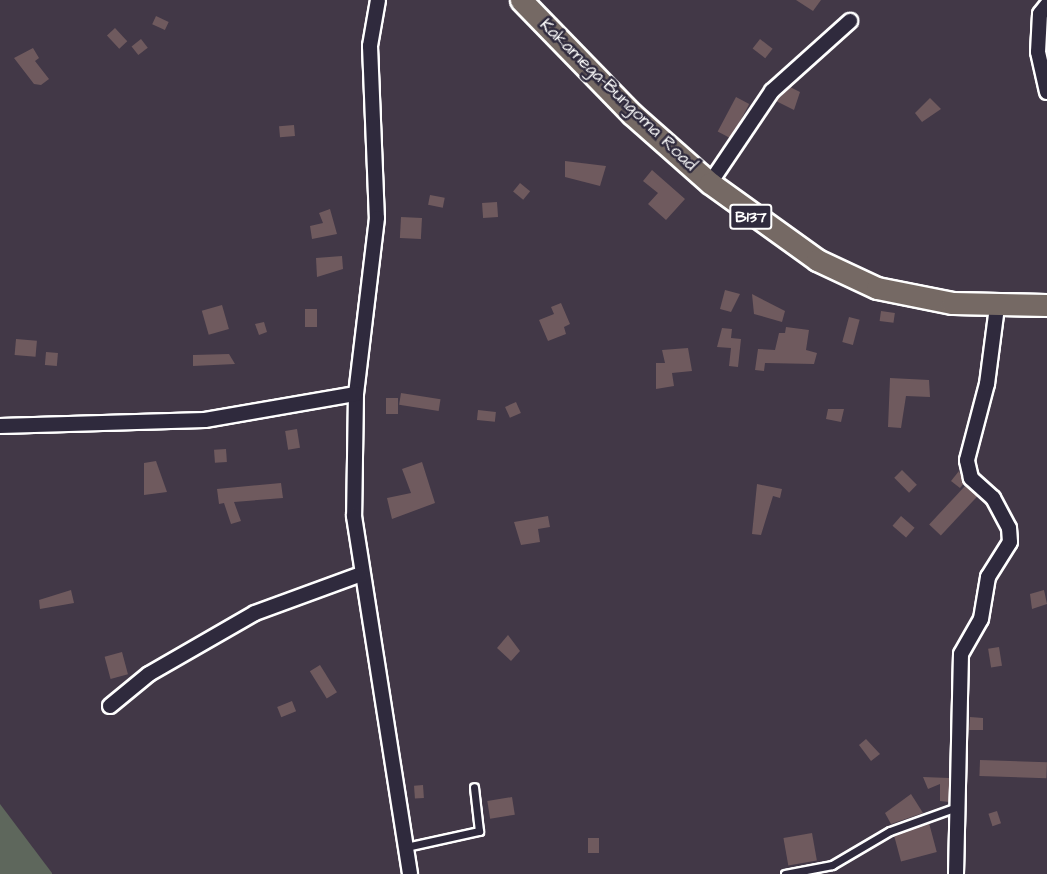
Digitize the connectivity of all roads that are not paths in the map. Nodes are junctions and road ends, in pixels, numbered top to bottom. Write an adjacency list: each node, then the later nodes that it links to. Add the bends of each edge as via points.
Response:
1 (378, 0): 9 (street, via 370,46 377,218)
2 (520, 0): 6 (main road, Kakamega-Bungoma Road / B137, via 632,114)
3 (1047, 5): 5 (street, via 1040,14 1038,52)
4 (850, 21): 6 (street, via 772,91)
5 (1047, 92)
6 (710, 183): 8 (main road, Kakamega-Bungoma Road / B137, via 764,226 844,275 877,288)
7 (1047, 304): 8 (main road, Kakamega-Bungoma Road / B137)
8 (997, 307): 14 (street, via 987,384 967,460 971,478 993,498 1004,518 1010,542 988,576 981,619 962,654)
9 (356, 394): 10 (street, via 206,420); 11 (street, via 354,516)
10 (0, 426)
11 (359, 575): 12 (street, via 326,583 246,617 149,674); 15 (street)
12 (110, 706)
13 (474, 787): 15 (lane, via 479,831)
14 (957, 807): 17 (lane, via 890,831 832,865); 18 (street)
15 (403, 848): 16 (street)
16 (410, 874)
17 (785, 874)
18 (956, 874)

